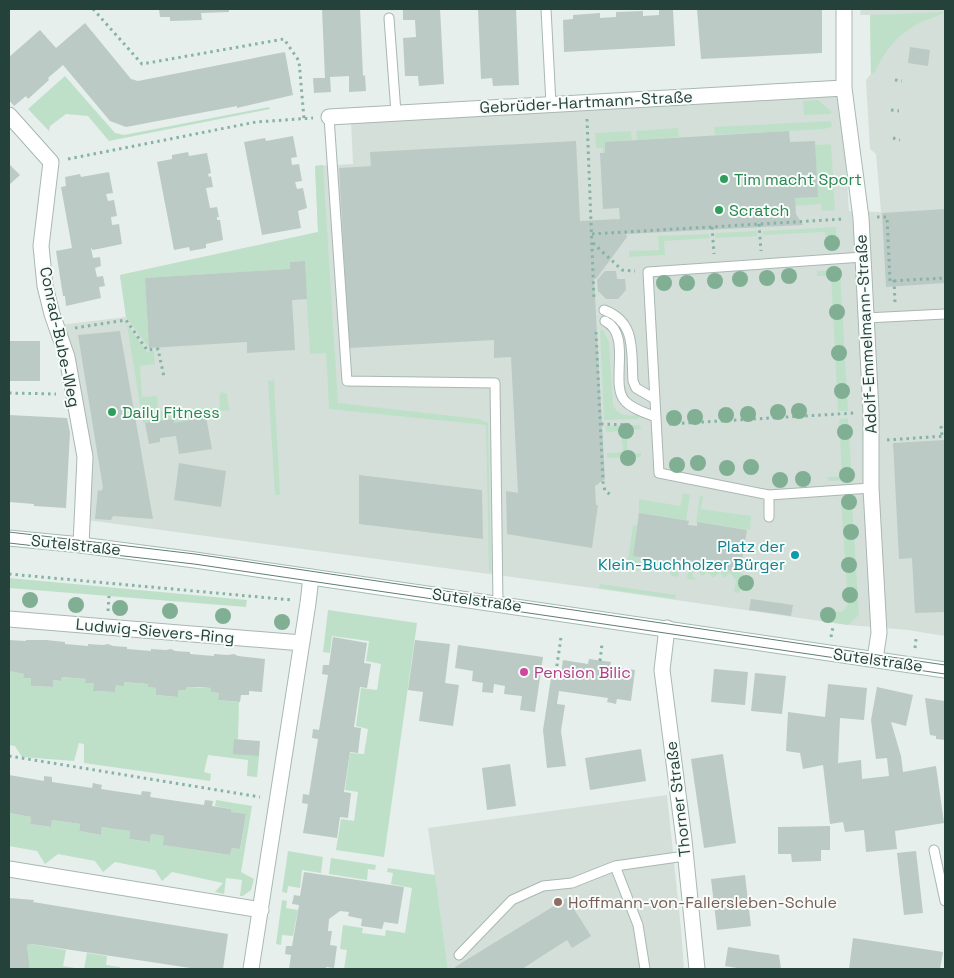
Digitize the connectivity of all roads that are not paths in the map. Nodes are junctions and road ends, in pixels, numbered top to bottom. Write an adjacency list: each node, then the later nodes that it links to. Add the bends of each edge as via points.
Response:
1 (546, 9): 5 (lane)
2 (844, 9): 4 (street, Adolf-Emmelmann-Straße)
3 (389, 18): 6 (lane)
4 (844, 88): 5 (street, Gebrüder-Hartmann-Straße); 9 (street, Adolf-Emmelmann-Straße)
5 (551, 104): 6 (street, Gebrüder-Hartmann-Straße)
6 (396, 113): 8 (street, Gebrüder-Hartmann-Straße)
7 (9, 114): 20 (street, Conrad-Bube-Weg, via 51,162 41,246 45,286 66,357 85,457)
8 (329, 117): 22 (lane, via 347,381 495,383)
9 (863, 257): 12 (street, Adolf-Emmelmann-Straße); 14 (lane, via 648,272)
10 (604, 310): 14 (lane, via 620,318 626,326 630,335 633,381 636,388)
11 (945, 314): 12 (lane)
12 (866, 318): 16 (street, Adolf-Emmelmann-Straße)
13 (605, 321): 15 (lane, via 615,328 619,340 620,391 624,400)
14 (655, 399): 15 (lane)
15 (656, 421): 17 (lane, via 659,473)
16 (871, 488): 17 (lane); 26 (street, Adolf-Emmelmann-Straße, via 879,633)
17 (769, 495): 18 (lane)
18 (769, 517)
19 (9, 538): 20 (street, Sutelstraße)
20 (81, 545): 21 (street, Sutelstraße)
21 (311, 577): 22 (street, Sutelstraße); 25 (street)
22 (498, 603): 24 (street, Sutelstraße)
23 (9, 619): 25 (street, Ludwig-Sievers-Ring)
24 (667, 628): 26 (street, Sutelstraße); 29 (street, Thorner Straße, via 662,670)
25 (302, 642): 33 (street)
26 (874, 659): 27 (street, Sutelstraße)
27 (945, 670)
28 (934, 850): 32 (lane)
29 (685, 856): 30 (lane); 37 (street, Thorner Straße)
30 (615, 866): 34 (lane, via 572,883 543,886 512,900); 36 (lane, via 638,925)
31 (9, 869): 33 (street)
32 (945, 901)
33 (261, 910): 35 (street)
34 (459, 955)
35 (251, 969)
36 (645, 969)
37 (697, 969)

